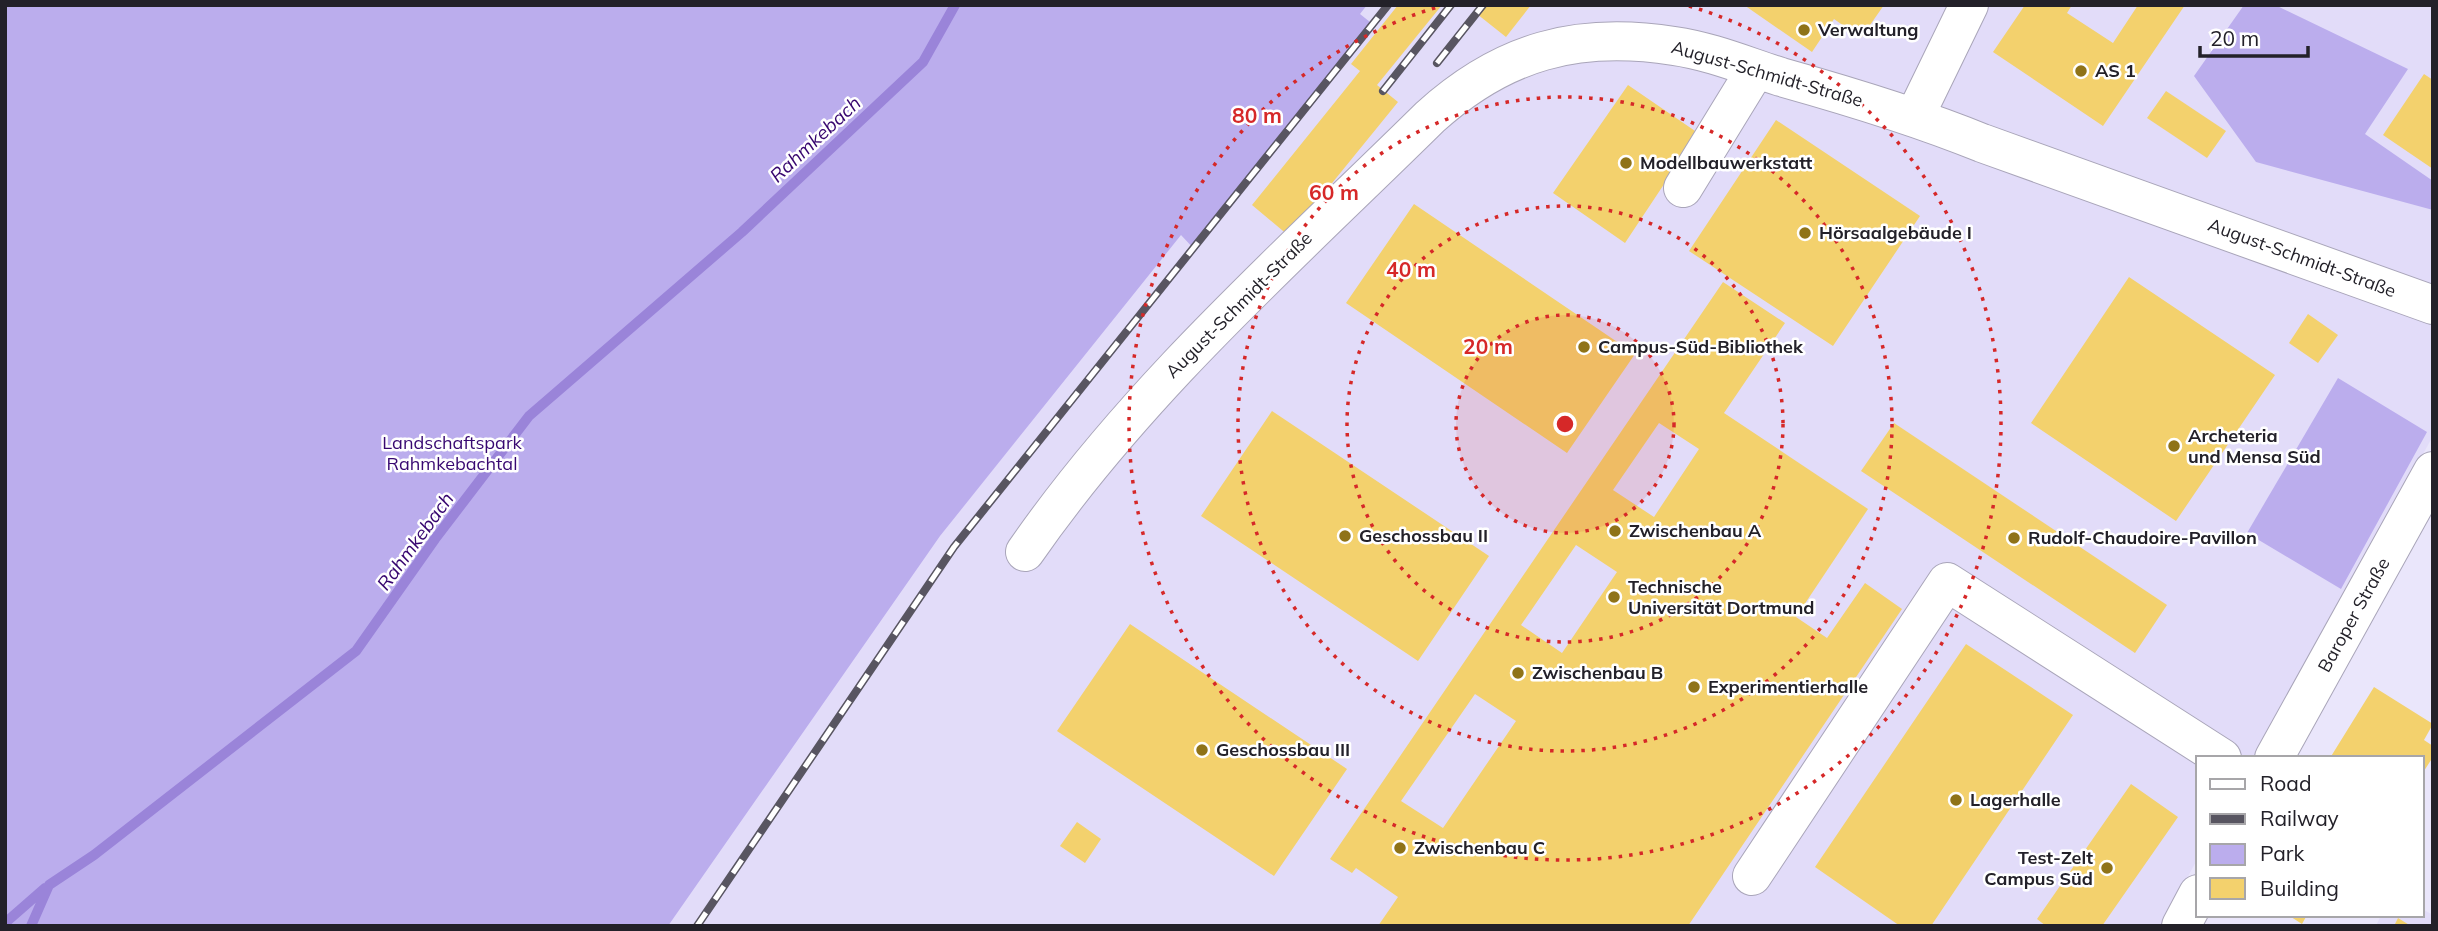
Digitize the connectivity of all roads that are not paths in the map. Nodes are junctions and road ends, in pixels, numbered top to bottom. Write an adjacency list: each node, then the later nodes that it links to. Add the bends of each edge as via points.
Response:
1 (1969, 5): 3 (street)
2 (1756, 69): 3 (street, August-Schmidt-Straße); 4 (street); 7 (street, August-Schmidt-Straße, via 1676,46 1587,41 1530,53 1456,94 1168,374 1052,512)
3 (1915, 116): 5 (street, August-Schmidt-Straße)
4 (1683, 188)
5 (2433, 305)
6 (2433, 471): 9 (street, Baroper Straße)
7 (1025, 552)
8 (2219, 756): 10 (street, via 1947,583)
9 (2275, 756)
10 (1752, 876)
11 (2196, 898): 12 (street)
12 (2181, 926)

